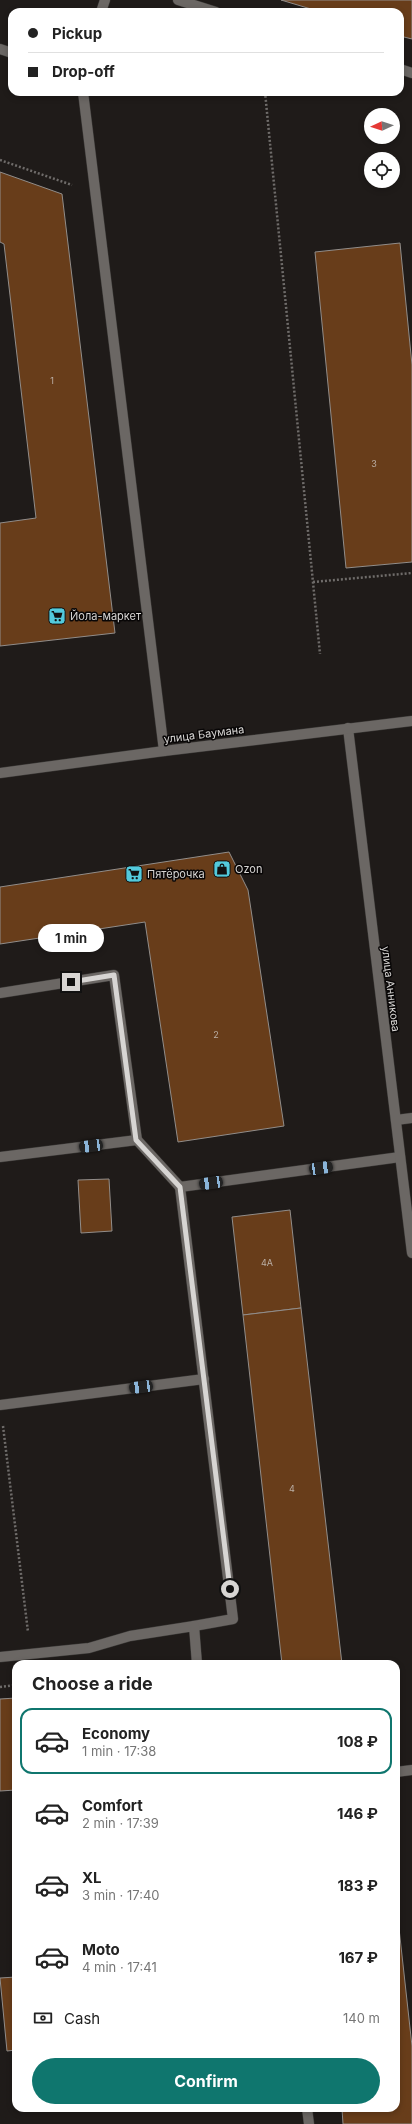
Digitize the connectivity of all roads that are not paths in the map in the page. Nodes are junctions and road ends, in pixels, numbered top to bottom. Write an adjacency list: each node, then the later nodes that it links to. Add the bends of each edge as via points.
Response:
1 (178, 0): 2 (street)
2 (203, 8)
3 (84, 96): 6 (street)
4 (412, 721): 5 (street, улица Баумана)
5 (348, 728): 6 (street, улица Баумана); 10 (street, улица Анникова)
6 (164, 751): 7 (street, улица Баумана)
7 (0, 773)
8 (0, 993): 11 (street, via 114,975)
9 (412, 1118): 10 (street)
10 (396, 1120): 13 (street, улица Анникова)
11 (136, 1140): 12 (street); 14 (street)
12 (0, 1157)
13 (400, 1157): 14 (street); 15 (street, улица Анникова)
14 (180, 1187): 16 (street)
15 (412, 1253)
16 (204, 1379): 17 (street); 18 (street, via 233,1619)
17 (0, 1405)
18 (194, 1626): 19 (street, via 130,1636 90,1648); 20 (street)
19 (0, 1657)
20 (197, 1660)
21 (412, 1770): 22 (street)
22 (400, 1772)
23 (308, 2112): 24 (street)
24 (309, 2124)

